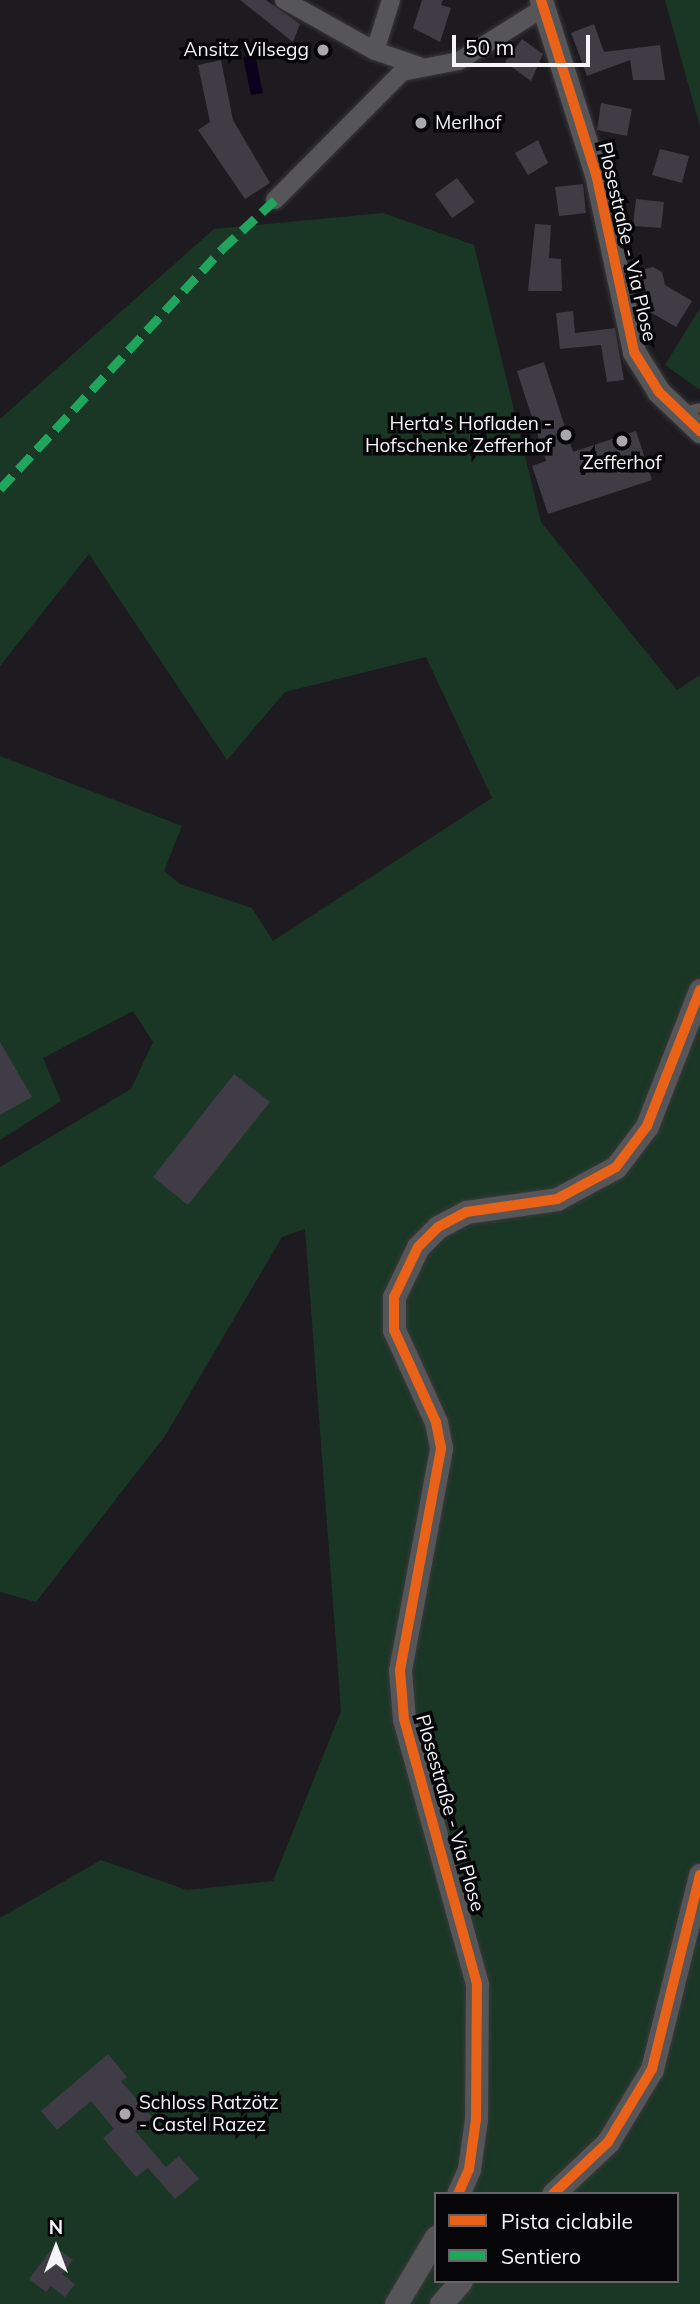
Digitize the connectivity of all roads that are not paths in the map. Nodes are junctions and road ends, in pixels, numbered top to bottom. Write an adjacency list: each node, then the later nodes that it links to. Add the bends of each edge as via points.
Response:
1 (284, 0): 4 (street)
2 (391, 0): 4 (street)
3 (542, 4): 5 (street, via 459,61); 7 (street, Plosestraße - Via Plose, via 596,174 634,352)
4 (375, 51): 5 (street)
5 (422, 67): 6 (street, via 389,83 353,126)
6 (275, 200)
7 (690, 410): 8 (street, Plosestraße - Via Plose)
8 (700, 431)
9 (700, 989): 11 (street, Plosestraße - Via Plose, via 647,1126 616,1167 557,1199 466,1212 438,1227 418,1247 394,1297 394,1330 436,1422 441,1448 400,1670 404,1719 477,1984 476,2119 469,2169)
10 (700, 1875): 12 (street, via 652,2069 608,2142)
11 (459, 2192)
12 (555, 2192)
13 (434, 2240): 15 (street)
14 (459, 2283): 16 (street)
15 (396, 2304)
16 (441, 2304)

